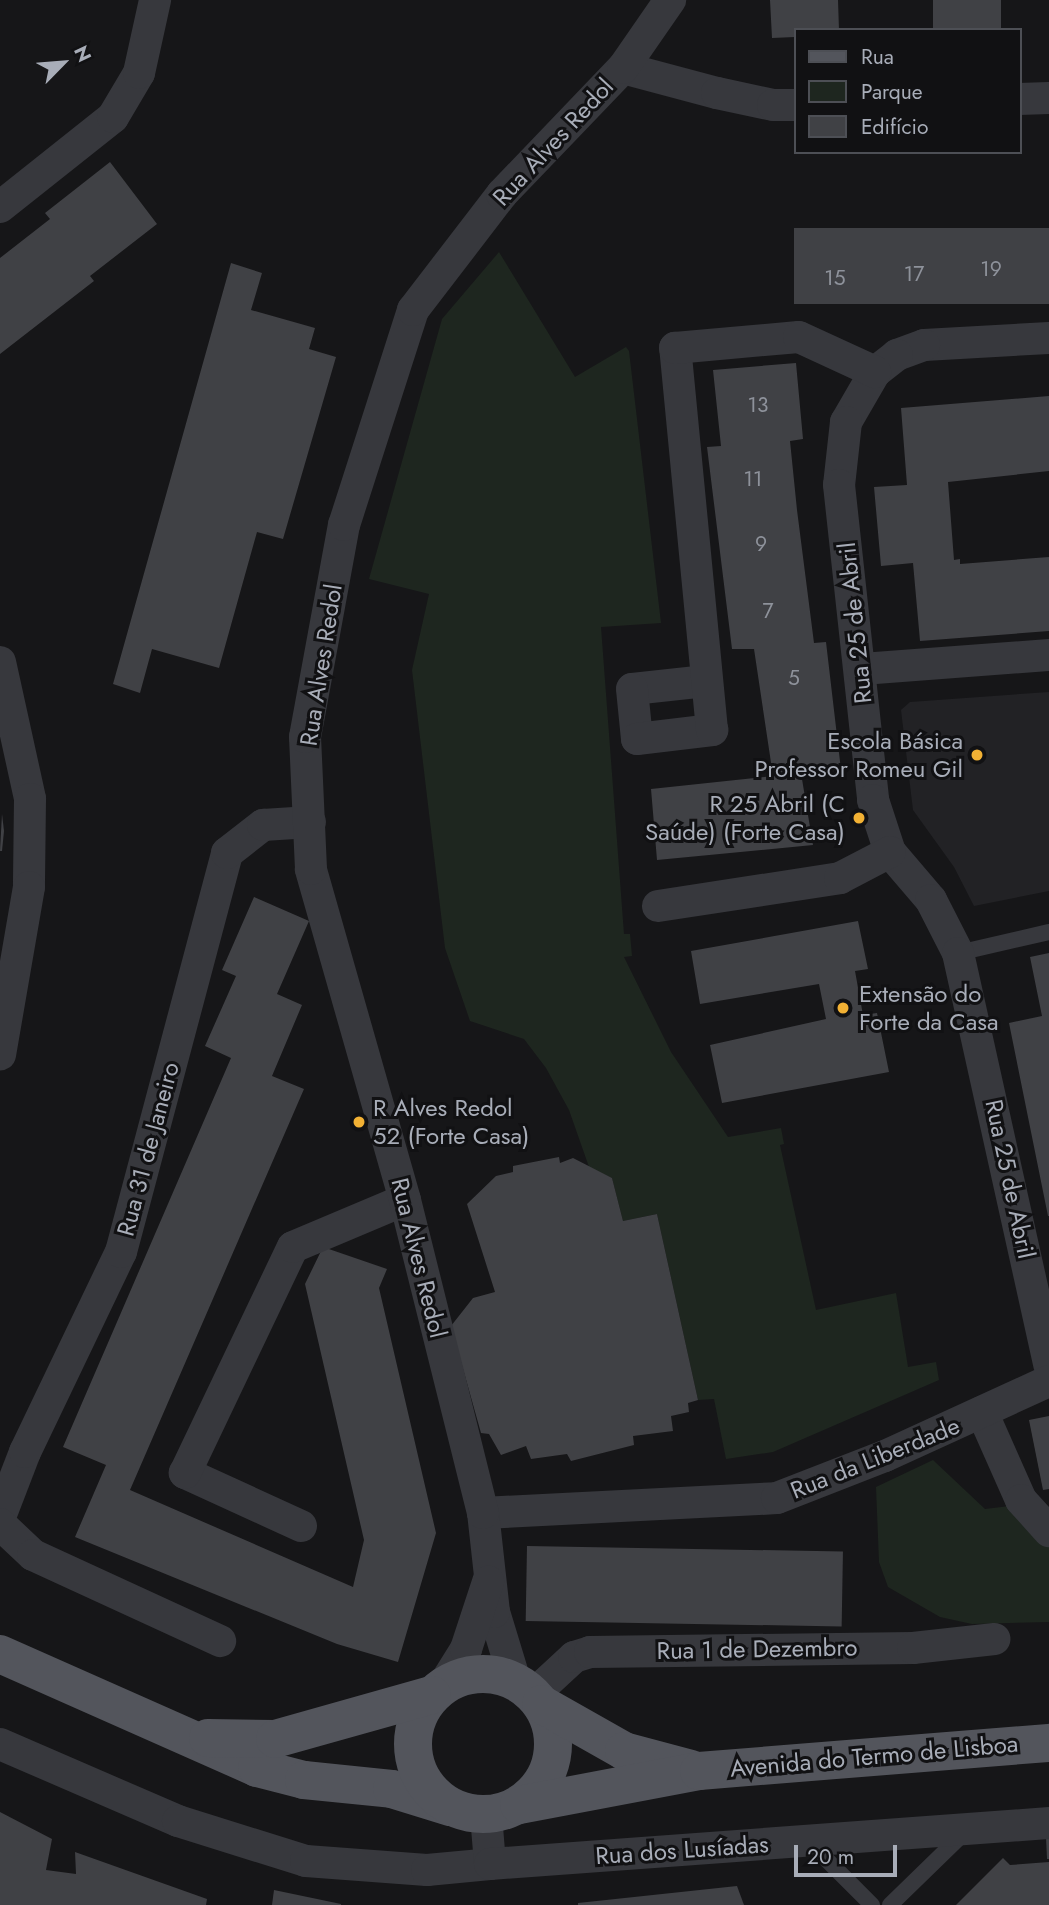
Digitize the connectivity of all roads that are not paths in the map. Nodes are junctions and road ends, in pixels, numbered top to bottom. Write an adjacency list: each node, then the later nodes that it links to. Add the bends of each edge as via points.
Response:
1 (155, 0): 7 (street, via 139,73 113,117)
2 (670, 0): 3 (street, Rua Alves Redol)
3 (623, 68): 6 (street, via 761,103); 14 (street, Rua Alves Redol, via 502,194 413,310 344,525 305,737)
4 (1049, 98): 5 (street)
5 (1021, 99)
6 (794, 104)
7 (0, 207)
8 (1049, 338): 9 (street, Rua 25 de Abril, via 924,345 897,355)
9 (875, 372): 12 (street, Rua 25 de Abril, via 846,422 840,461); 13 (street, via 799,337 675,348)
10 (1049, 655): 12 (street)
11 (0, 662): 19 (street, via 30,799 29,887)
12 (862, 668): 15 (street, Rua 25 de Abril, via 873,800)
13 (706, 681)
14 (310, 822): 20 (street, Rua Alves Redol, via 311,869); 25 (street, Rua 31 de Janeiro, via 263,825 227,853 121,1252 25,1452)
15 (890, 852): 16 (street, via 840,878); 18 (street, Rua 25 de Abril, via 931,900)
16 (658, 906)
17 (1049, 932): 18 (lane)
18 (958, 953): 21 (street, Rua 25 de Abril)
19 (0, 1055)
20 (405, 1200): 24 (street, Rua Alves Redol); 27 (street, via 293,1247 185,1472)
21 (1049, 1365)
22 (1049, 1381): 23 (street, Rua da Liberdade)
23 (982, 1412): 24 (street, Rua da Liberdade, via 777,1498); 28 (street, via 1021,1500)
24 (483, 1513): 29 (street, Rua Alves Redol)
25 (0, 1517)
26 (0, 1524): 31 (street, via 33,1555)
27 (301, 1526)
28 (1049, 1531)
29 (489, 1581): 33 (street, Rua Alves Redol, via 466,1649); 34 (street, Rua Alves Redol)
30 (995, 1639): 34 (street, Rua 1 de Dezembro, via 913,1648 590,1653 574,1657)
31 (220, 1641)
32 (0, 1654): 35 (main road, Avenida do Termo de Lisboa)
33 (437, 1691): 34 (main road, via 466,1675 491,1674); 35 (main road, Avenida do Termo de Lisboa, via 275,1739 241,1742); 39 (main road, via 416,1723 414,1755 420,1776)
34 (530, 1693): 38 (main road, Avenida do Termo de Lisboa, via 624,1751); 39 (main road, via 554,1748 537,1790)
35 (192, 1736): 39 (main road, Avenida do Termo de Lisboa, via 257,1768 304,1780 392,1790)
36 (1049, 1743): 38 (main road, Avenida do Termo de Lisboa)
37 (0, 1744): 43 (street, Rua dos Lusíadas, via 178,1821 306,1861 428,1870)
38 (699, 1771): 39 (main road, Avenida do Termo de Lisboa)
39 (485, 1809): 43 (street)
40 (1049, 1823): 41 (street, Rua dos Lusíadas)
41 (969, 1828): 42 (street, Rua dos Lusíadas); 45 (lane)
42 (807, 1840): 43 (street, Rua dos Lusíadas); 44 (lane)
43 (490, 1864)
44 (872, 1905)
45 (890, 1905)

